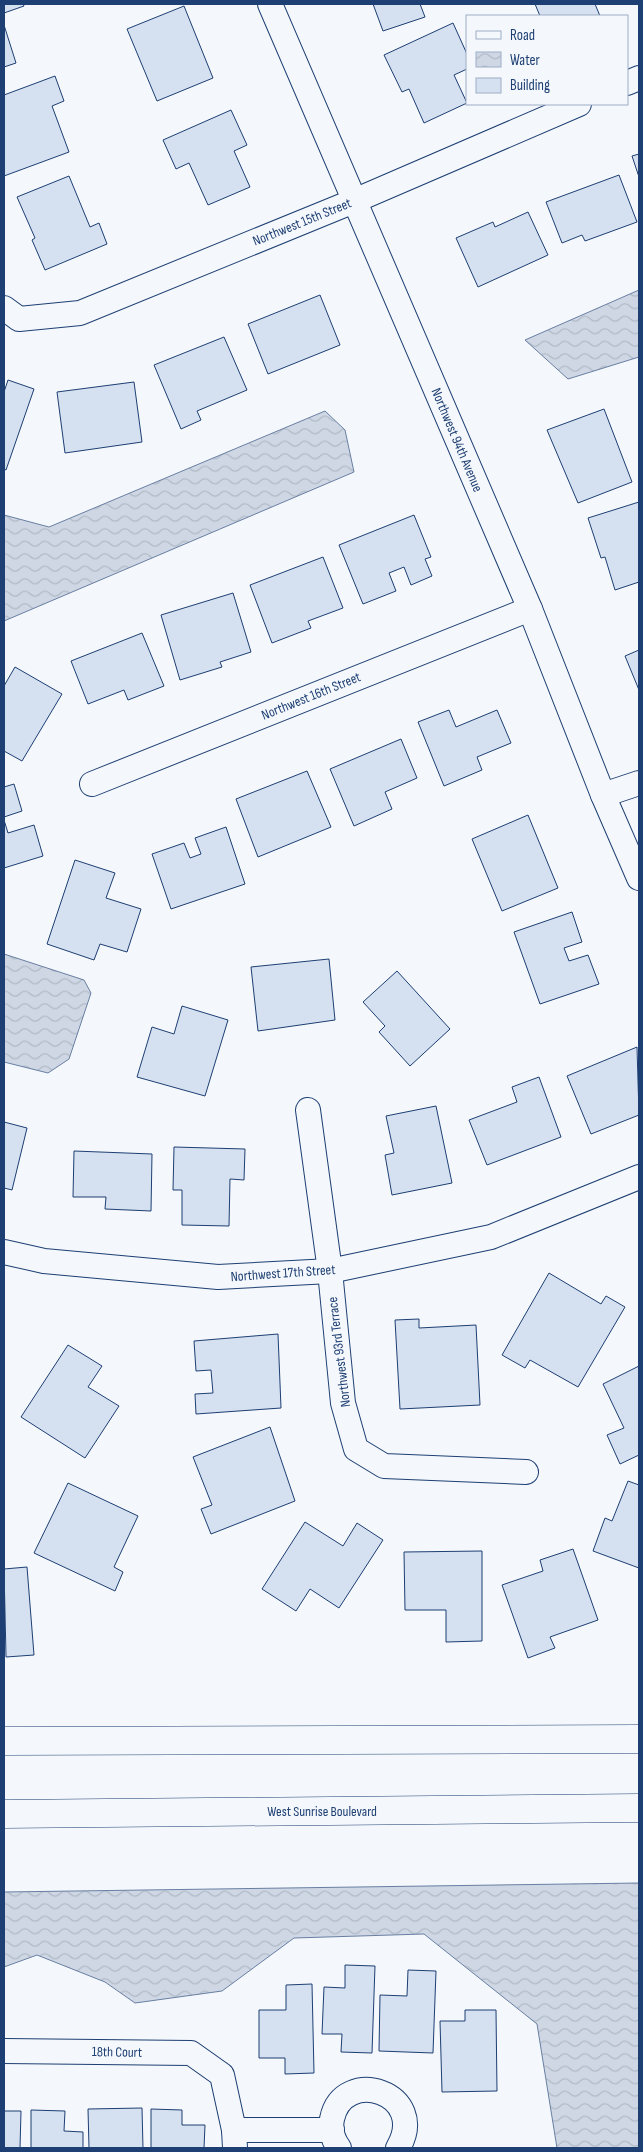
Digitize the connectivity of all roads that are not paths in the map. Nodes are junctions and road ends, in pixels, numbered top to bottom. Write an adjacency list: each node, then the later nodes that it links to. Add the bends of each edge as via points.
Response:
1 (270, 4): 3 (street, Northwest 94th Avenue)
2 (577, 105): 3 (street, Northwest 15th Street)
3 (354, 201): 4 (street, Northwest 15th Street, via 80,313); 5 (street, Northwest 94th Avenue)
4 (11, 313)
5 (530, 608): 7 (street, Northwest 16th Street); 8 (street, Northwest 94th Avenue)
6 (639, 782): 8 (street)
7 (92, 784)
8 (603, 795): 9 (street, Northwest 94th Avenue)
9 (639, 878)
10 (308, 1110): 13 (street, Northwest 93rd Terrace)
11 (639, 1177): 13 (street, Northwest 17th Street, via 491,1236)
12 (4, 1252): 13 (street, Northwest 17th Street, via 44,1261 218,1277)
13 (330, 1271): 14 (street, Northwest 93rd Terrace, via 343,1403 356,1449 384,1466)
14 (526, 1472)
15 (639, 1739): 16 (highway)
16 (4, 1741)
17 (639, 1808): 18 (highway, West Sunrise Boulevard)
18 (4, 1814)
19 (4, 2051): 20 (street, 18th Court, via 191,2052 222,2075)
20 (234, 2139): 21 (street)
21 (335, 2139): 22 (street, via 333,2113 340,2103 349,2094 375,2089 397,2102 403,2113 406,2126 404,2139)
22 (398, 2148)

